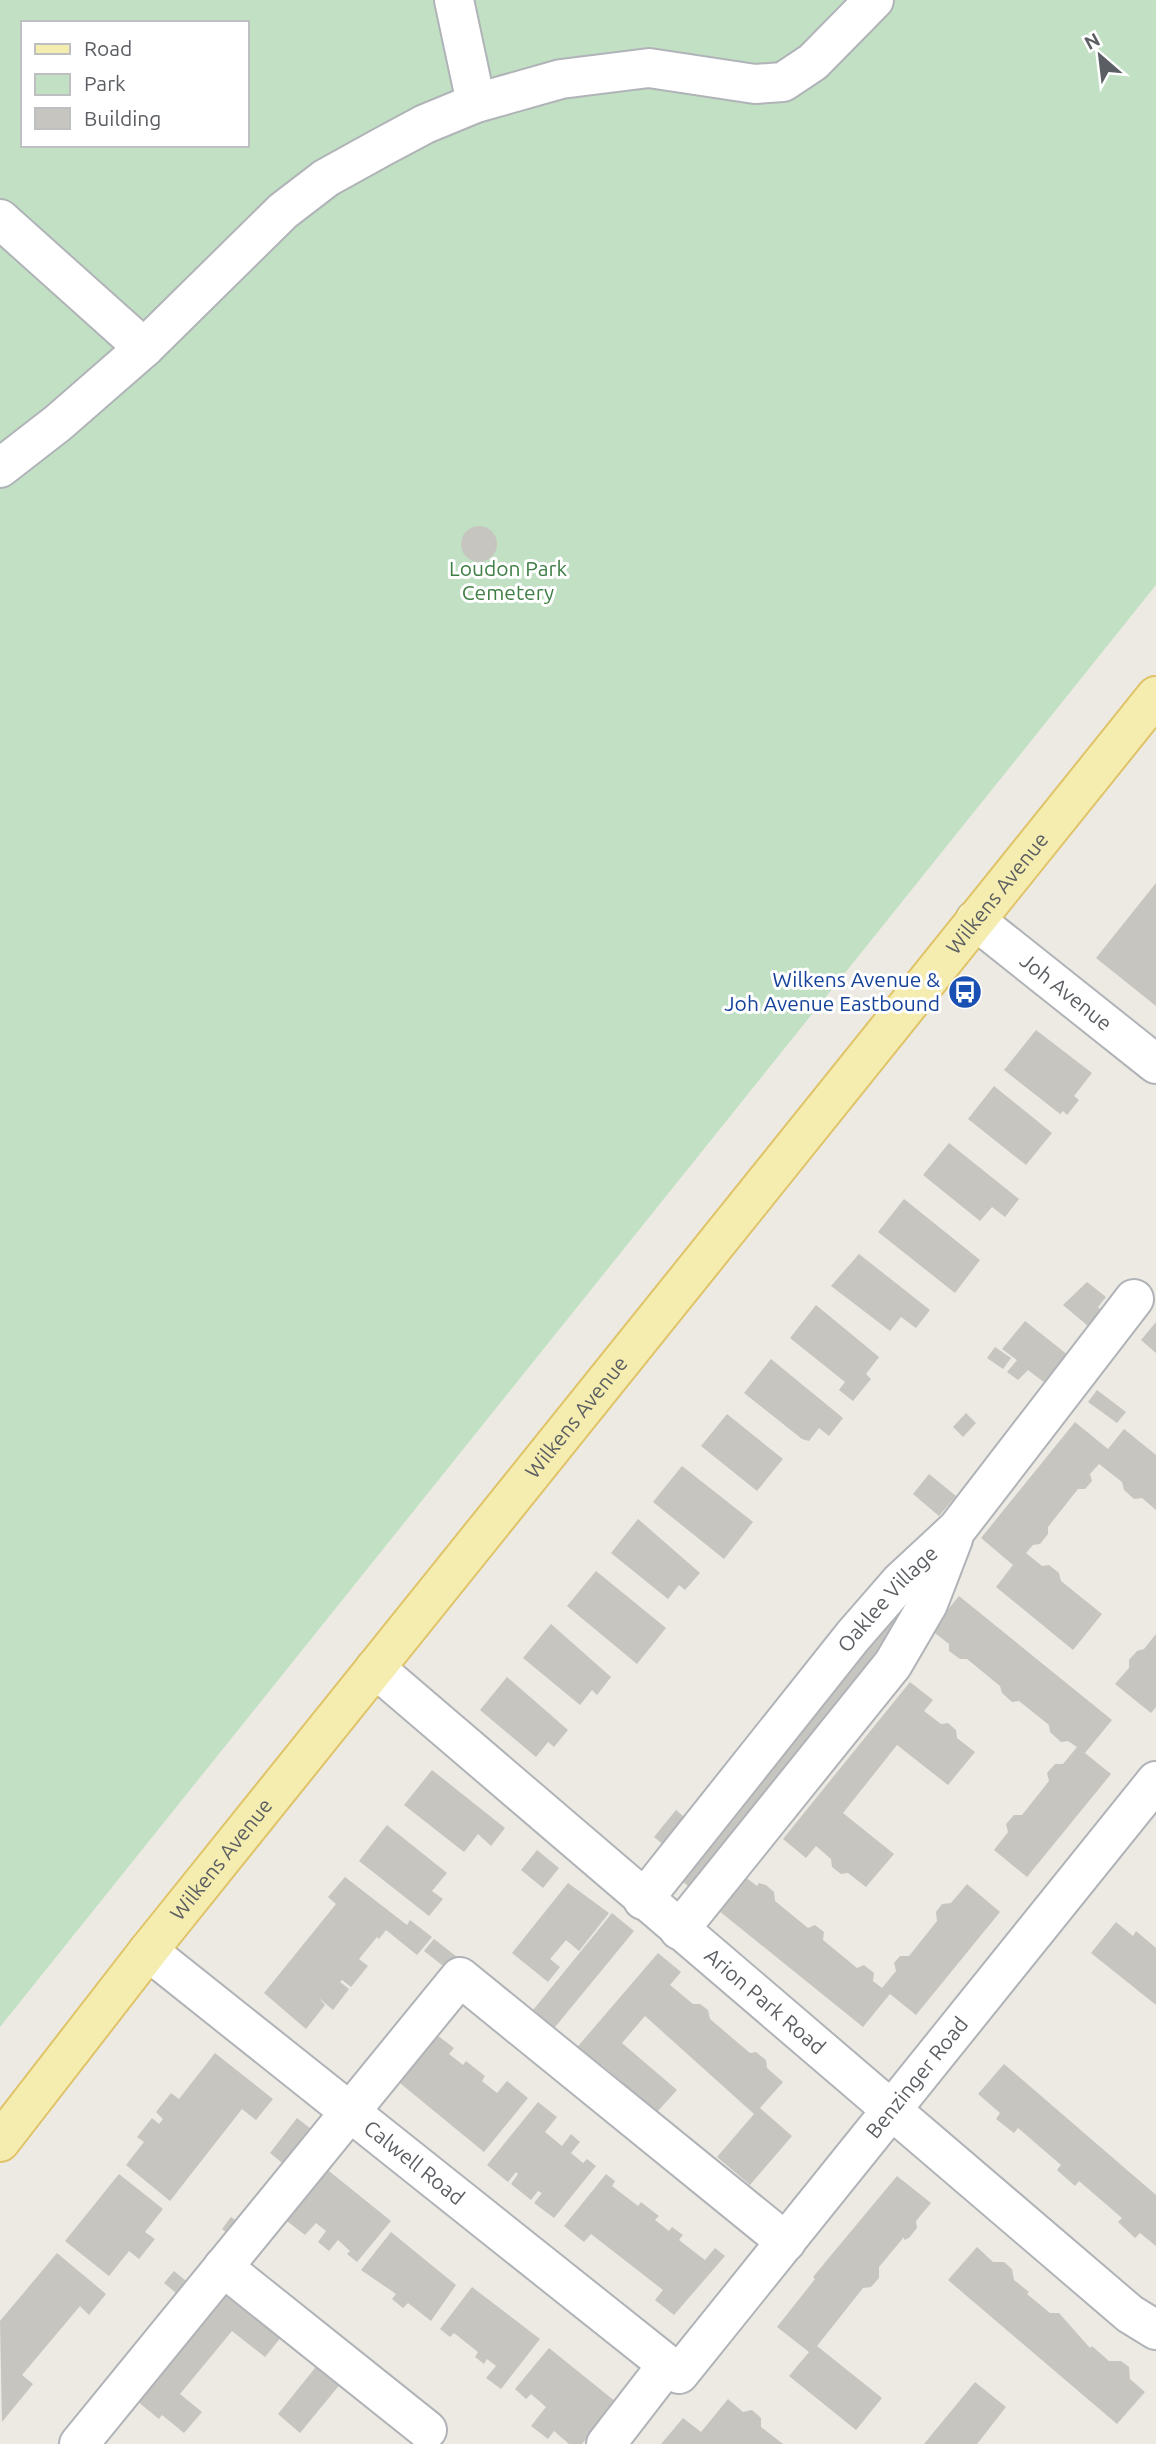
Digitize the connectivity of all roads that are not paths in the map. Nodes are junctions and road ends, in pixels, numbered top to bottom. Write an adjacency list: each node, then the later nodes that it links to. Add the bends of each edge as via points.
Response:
1 (454, 0): 3 (street)
2 (874, 0): 3 (street, via 813,62 783,82 755,84 649,68 561,79)
3 (476, 103): 5 (street, via 425,124 326,178 282,211)
4 (0, 219): 5 (street)
5 (144, 348): 6 (street)
6 (0, 468)
7 (1156, 696): 8 (main road, Wilkens Avenue)
8 (975, 920): 9 (street, Joh Avenue); 12 (main road, Wilkens Avenue)
9 (1156, 1064)
10 (1134, 1299): 11 (street, Oaklee Village)
11 (957, 1529): 14 (street, Oaklee Village, via 900,1582 853,1636); 15 (street, via 928,1604 893,1664)
12 (374, 1668): 14 (street, Arion Park Road); 16 (main road, Wilkens Avenue)
13 (1156, 1781): 17 (street, Benzinger Road)
14 (643, 1899): 15 (street, Arion Park Road)
15 (680, 1930): 17 (street, Arion Park Road)
16 (148, 1951): 18 (street, Calwell Road); 19 (main road, Wilkens Avenue)
17 (891, 2110): 20 (street, Benzinger Road); 22 (street, Arion Park Road, via 1130,2314)
18 (349, 2113): 20 (street, via 460,1977); 21 (street); 23 (street, Calwell Road)
19 (0, 2142)
20 (786, 2242): 23 (street, Benzinger Road)
21 (223, 2267): 24 (street); 25 (street)
22 (1156, 2330)
23 (673, 2370): 26 (street, Benzinger Road)
24 (427, 2430)
25 (79, 2444)
26 (606, 2444)

